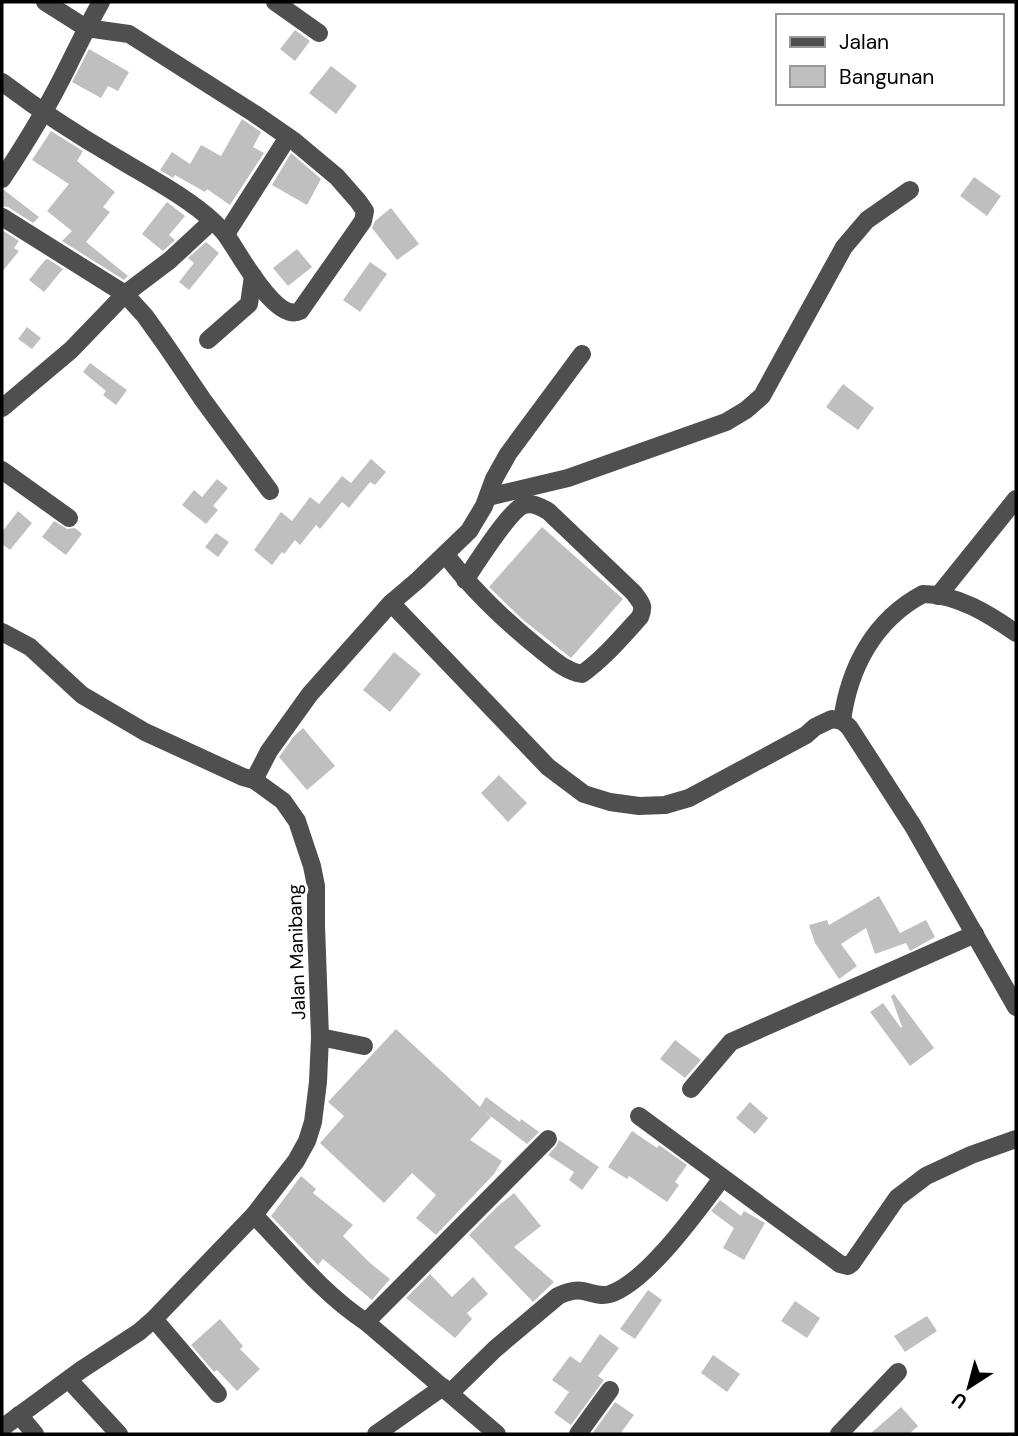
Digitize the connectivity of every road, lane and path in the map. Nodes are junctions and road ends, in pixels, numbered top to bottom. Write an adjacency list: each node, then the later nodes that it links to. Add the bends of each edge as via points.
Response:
1 (45, 2): 4 (street)
2 (101, 2): 4 (street)
3 (275, 2): 5 (street)
4 (86, 28): 7 (street); 8 (street, via 129,34)
5 (319, 33)
6 (2, 82): 7 (street)
7 (43, 112): 9 (street); 12 (street, via 183,198)
8 (288, 137): 13 (street); 14 (street, via 337,177 365,211 363,221 300,311 289,312 275,302)
9 (2, 179)
10 (910, 190): 21 (street, via 867,220 844,247 762,396 746,410 726,422 568,478)
11 (2, 217): 15 (street)
12 (212, 221): 13 (street); 15 (street)
13 (226, 234): 14 (street)
14 (253, 276): 16 (street, via 249,304)
15 (125, 294): 18 (street, via 71,350); 20 (street, via 159,334)
16 (208, 340)
17 (582, 354): 21 (street, via 508,454)
18 (2, 408)
19 (2, 470): 23 (street)
20 (270, 491)
21 (488, 497): 24 (street, via 469,531)
22 (1016, 499): 26 (street)
23 (69, 518)
24 (446, 555): 25 (street); 27 (street)
25 (465, 580): 25 (street, via 510,517 523,505 533,504 548,510 634,593 643,610 605,656 582,674 569,672 509,625)
26 (938, 596): 29 (street, via 993,617); 30 (street, via 923,594 914,599 875,635 853,673)
27 (391, 603): 30 (street, via 548,767 584,794 610,802 665,805 689,798 824,722); 31 (street, via 310,694)
28 (2, 632): 31 (street, Jalan Manibang, via 30,647 82,695 145,732)
29 (1016, 633)
30 (842, 721): 32 (street, via 913,826)
31 (254, 780): 34 (street, Jalan Manibang, via 283,801 297,821 312,866)
32 (975, 934): 33 (street); 36 (street, via 731,1042)
33 (1016, 1007)
34 (320, 1037): 35 (street); 41 (street, Jalan Manibang, via 318,1082 307,1141)
35 (364, 1046)
36 (691, 1089)
37 (639, 1116): 40 (street)
38 (548, 1139): 43 (street)
39 (1016, 1139): 40 (street, via 926,1176 897,1198 848,1266)
40 (722, 1178): 46 (street, via 637,1278 608,1295 570,1290 558,1296)
41 (254, 1215): 42 (street, Jalan Manibang); 43 (street, via 325,1288)
42 (154, 1319): 45 (street, Jalan Manibang); 48 (street)
43 (366, 1322): 46 (street)
44 (898, 1371): 56 (street)
45 (69, 1380): 49 (street, Jalan Manibang); 52 (street)
46 (446, 1390): 53 (street); 54 (street)
47 (610, 1390): 55 (street)
48 (218, 1394)
49 (19, 1415): 50 (street, Jalan Manibang); 51 (street)
50 (2, 1428)
51 (36, 1434)
52 (119, 1434)
53 (376, 1434)
54 (497, 1434)
55 (578, 1434)
56 (839, 1434)

